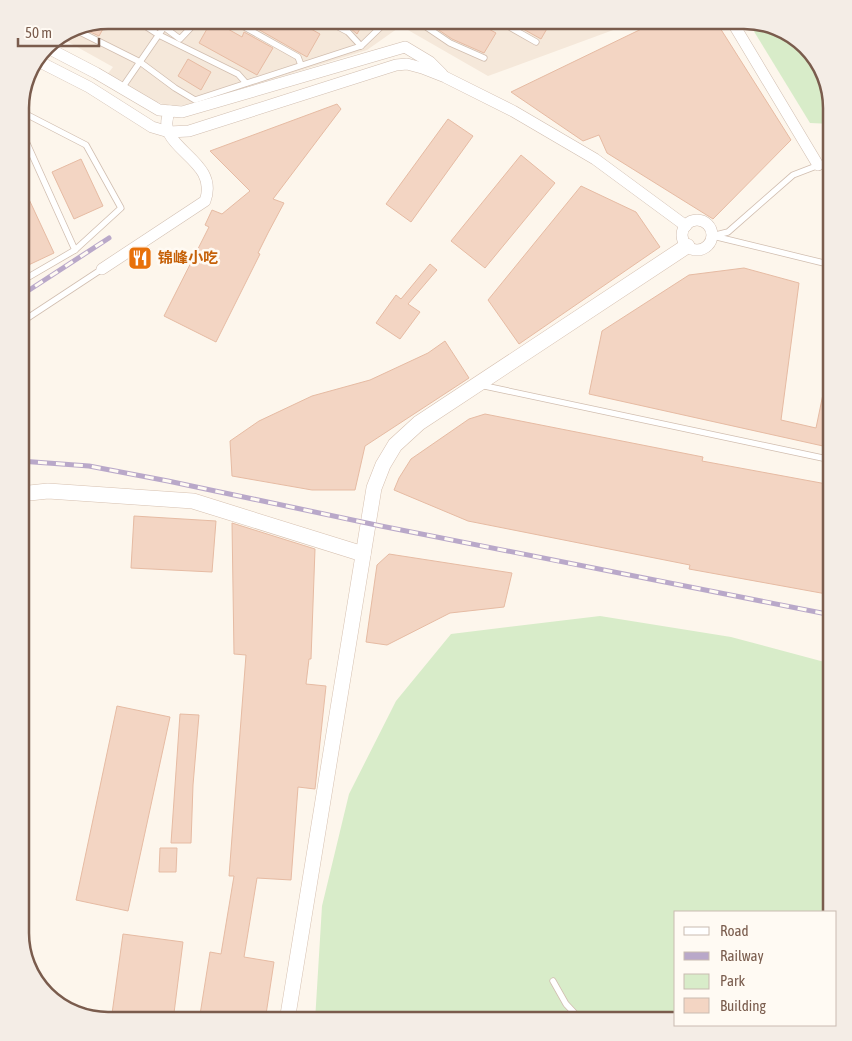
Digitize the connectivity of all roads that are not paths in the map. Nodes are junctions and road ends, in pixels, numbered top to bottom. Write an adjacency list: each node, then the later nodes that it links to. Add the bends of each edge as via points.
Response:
1 (151, 29): 12 (lane)
2 (163, 29): 12 (lane)
3 (166, 29): 4 (lane, via 180,38)
4 (189, 29)
5 (248, 29): 19 (lane, via 298,57)
6 (342, 29): 14 (lane)
7 (379, 29): 14 (lane)
8 (429, 29): 16 (lane, via 450,43)
9 (513, 29): 13 (lane)
10 (736, 29): 28 (street)
11 (82, 33): 17 (lane)
12 (159, 34): 17 (lane); 21 (lane, via 238,74)
13 (536, 42)
14 (361, 46): 19 (lane)
15 (53, 51): 22 (street)
16 (484, 58)
17 (140, 62): 21 (lane, via 195,100); 22 (lane)
18 (43, 63): 25 (street)
19 (301, 65): 21 (lane)
20 (445, 77): 23 (street, via 430,62 405,47 182,112); 25 (street, via 415,66 396,65); 29 (street, via 513,111 595,160)
21 (246, 83)
22 (122, 88): 23 (street, via 159,110)
23 (170, 111): 25 (street, via 166,119)
24 (29, 116): 32 (lane, via 86,145 120,208)
25 (172, 137): 34 (street, via 204,173 209,185 205,201)
26 (29, 148): 32 (lane)
27 (823, 163): 28 (lane)
28 (818, 165): 30 (lane, via 793,175 728,232)
29 (686, 226): 30 (street, via 693,221 703,221 710,227); 31 (street, via 682,234)
30 (712, 236): 31 (street, via 705,248 696,250); 33 (lane)
31 (687, 246): 37 (street)
32 (75, 250): 35 (lane)
33 (823, 264)
34 (102, 269): 36 (lane)
35 (29, 277)
36 (29, 317)
37 (478, 385): 38 (lane); 40 (street, via 419,423 395,445 374,488)
38 (823, 458)
39 (29, 493): 40 (street, via 48,491 192,501)
40 (363, 554): 42 (street)
41 (553, 981): 43 (lane)
42 (288, 1012)
43 (574, 1012)

